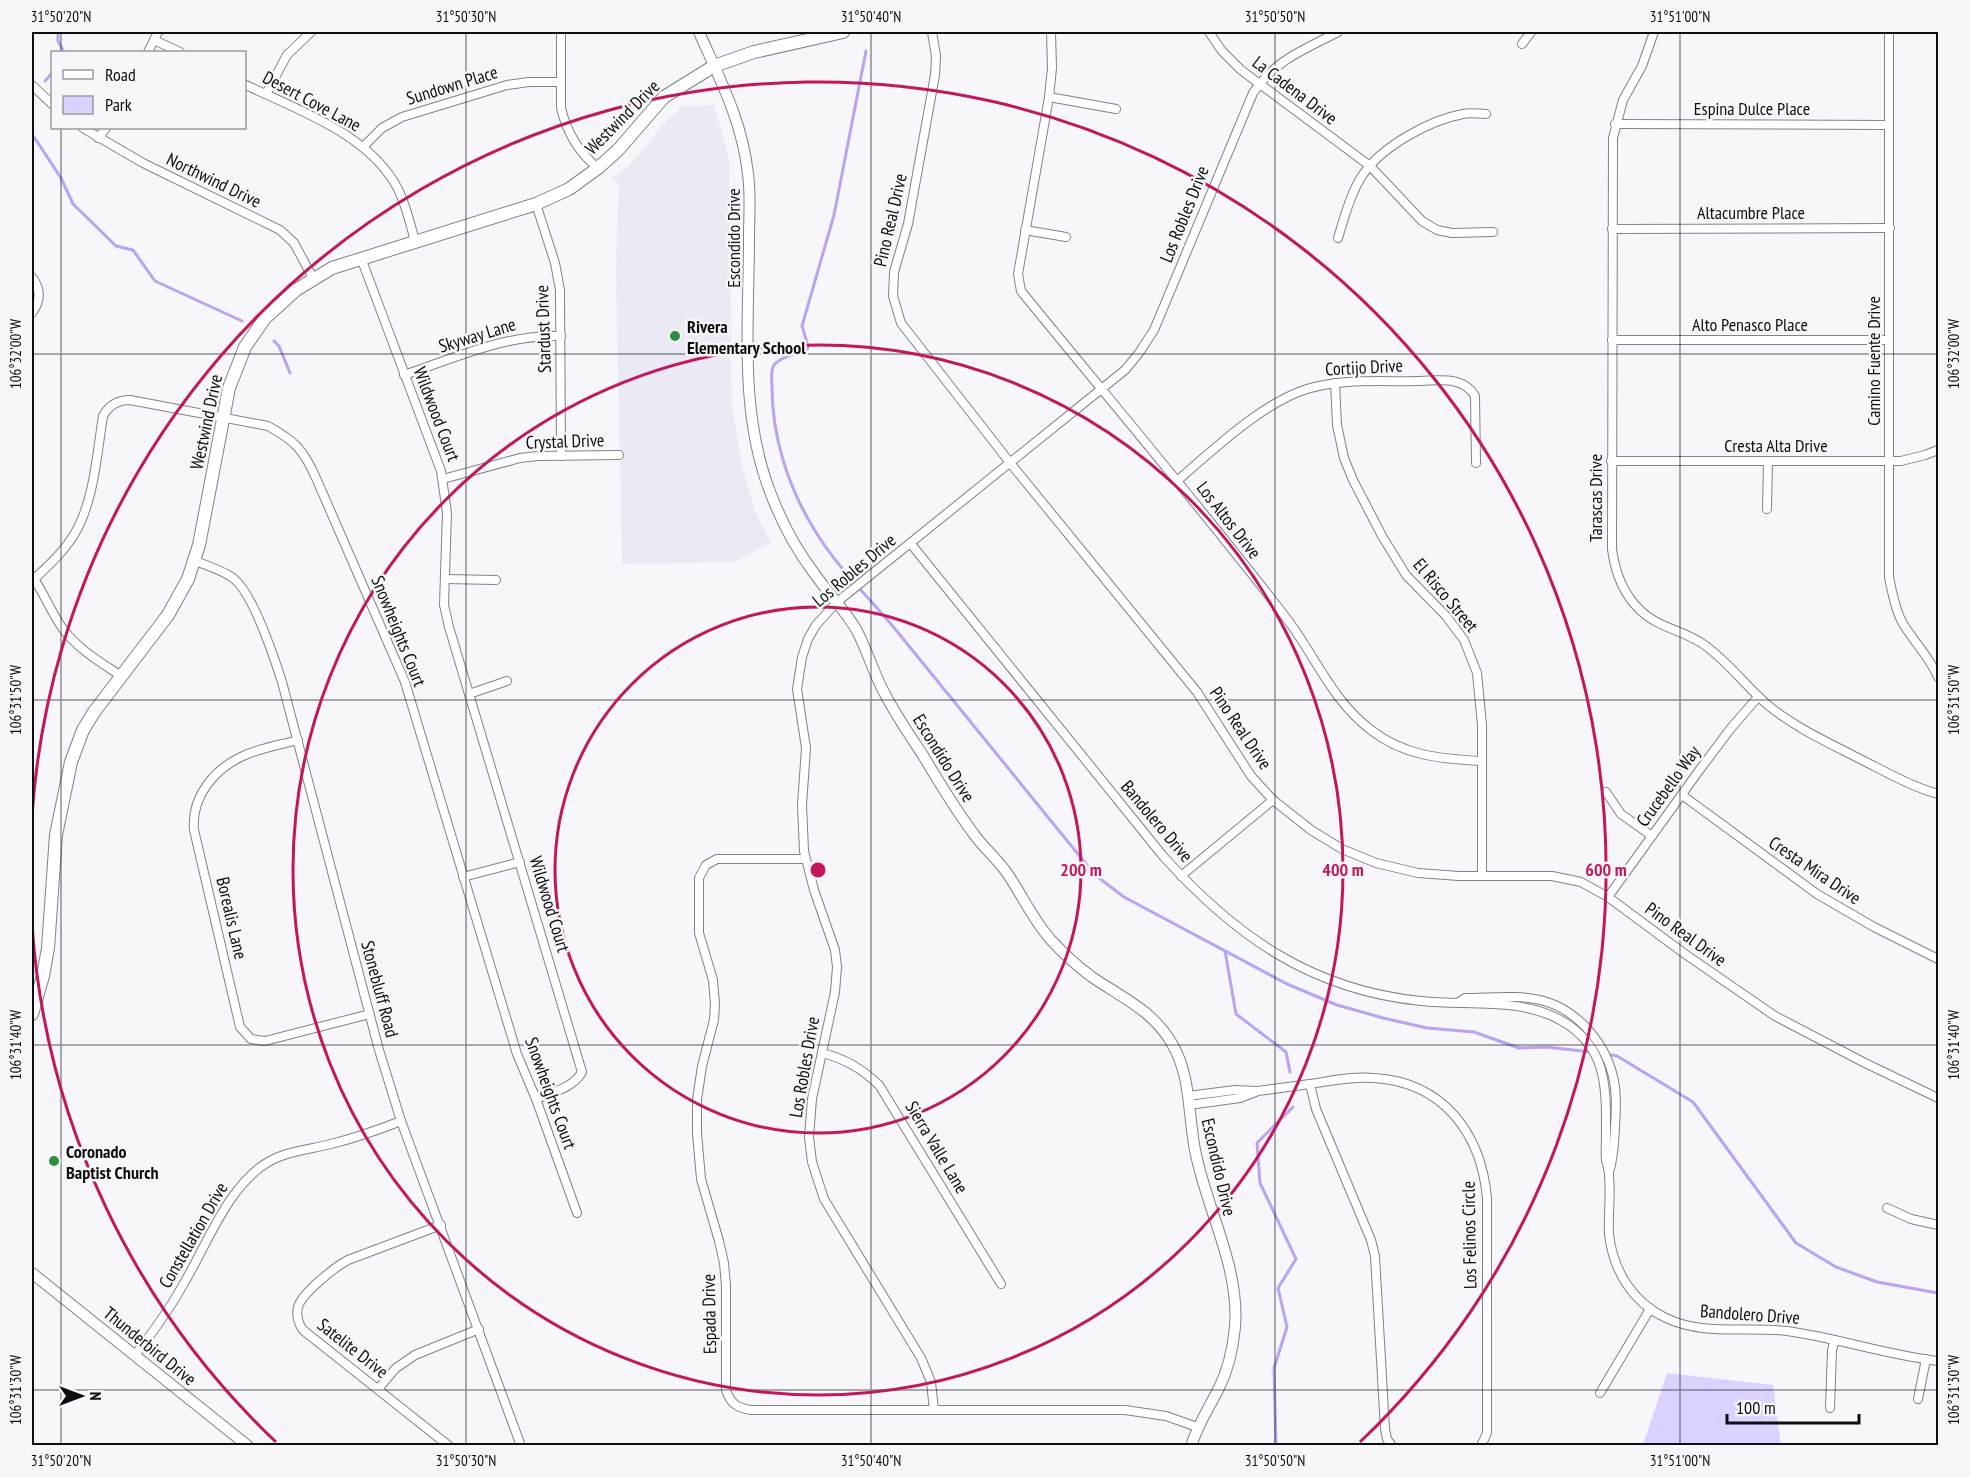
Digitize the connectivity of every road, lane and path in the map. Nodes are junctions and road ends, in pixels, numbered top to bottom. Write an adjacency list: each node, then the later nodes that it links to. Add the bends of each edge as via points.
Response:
1 (311, 32): 21 (street, via 287,55)
2 (561, 32): 17 (street)
3 (699, 32): 16 (street, Escondido Drive)
4 (843, 32): 16 (main road, Westwind Drive, via 754,51)
5 (932, 32): 60 (street, Pino Real Drive, via 935,75 910,214 894,272 893,296 905,330)
6 (1051, 32): 22 (street, Los Altos Drive)
7 (1209, 32): 18 (street, La Cadena Drive, via 1229,59)
8 (1338, 32): 18 (street, Los Robles Drive, via 1280,62)
9 (1532, 32): 13 (street)
10 (1654, 32): 26 (street, Tarascas Drive)
11 (1889, 32): 27 (street, Camino Fuente Drive)
12 (156, 36): 14 (street); 15 (street)
13 (1522, 44)
14 (148, 51)
15 (178, 51)
16 (714, 66): 33 (main road, Westwind Drive, via 664,97); 69 (street, Escondido Drive, via 737,119 749,177 749,385 758,453 790,536)
17 (561, 82): 31 (street, Sundown Place, via 507,85 402,117 382,128); 33 (street, via 561,108 570,134)
18 (1259, 84): 32 (street, La Cadena Drive); 51 (street, Los Robles Drive, via 1241,118 1154,330 1125,370)
19 (32, 85): 23 (street)
20 (246, 85): 21 (street, Desert Cove Lane)
21 (266, 94): 31 (street, Desert Cove Lane, via 335,128)
22 (1049, 97): 24 (street); 36 (street, Los Altos Drive)
23 (51, 103)
24 (1116, 109)
25 (1486, 114): 32 (street, via 1464,113 1428,126 1383,152)
26 (1615, 124): 27 (street, Espina Dulce Place); 37 (street, Tarascas Drive)
27 (1889, 125): 35 (street, Camino Fuente Drive)
28 (84, 129): 30 (street, Northwind Drive)
29 (105, 129): 30 (street)
30 (98, 138): 44 (street, Northwind Drive, via 280,230 294,243)
31 (363, 147): 41 (street, Desert Cove Lane, via 377,159 398,189)
32 (1370, 166): 38 (street, La Cadena Drive, via 1422,221 1437,230); 40 (street, via 1363,174)
33 (598, 168): 34 (main road, Westwind Drive, via 568,189)
34 (536, 204): 41 (main road, Westwind Drive); 46 (street, Stardust Drive, via 555,263)
35 (1890, 228): 37 (street, Altacumbre Place); 48 (street, Camino Fuente Drive)
36 (1025, 230): 39 (street); 51 (street, Los Altos Drive, via 1019,287)
37 (1612, 230): 47 (street, Tarascas Drive)
38 (1493, 232)
39 (1066, 237)
40 (1338, 238)
41 (415, 241): 42 (main road, Westwind Drive)
42 (361, 258): 44 (main road, Westwind Drive); 49 (street, Wildwood Court)
43 (32, 277): 45 (street, via 39,298)
44 (313, 278): 52 (main road, Westwind Drive, via 282,301 254,333 235,369)
45 (32, 313)
46 (561, 336): 49 (street, Skyway Lane, via 508,340); 55 (street, Stardust Drive)
47 (1612, 340): 48 (street, Alto Penasco Place); 56 (street, Tarascas Drive)
48 (1889, 340): 58 (street, Camino Fuente Drive)
49 (404, 375): 61 (street, Wildwood Court)
50 (1335, 383): 59 (street, Cortijo Drive, via 1463,383 1475,396); 62 (street, Cortijo Drive, via 1301,391 1268,408); 76 (street, El Risco Street, via 1340,440 1361,497 1406,575 1446,616 1469,649 1480,685)
51 (1102, 390): 60 (street, Los Robles Drive); 62 (street, Los Altos Drive)
52 (223, 418): 65 (main road, Westwind Drive); 66 (street, Snowheights Court, via 130,400 112,405 103,416 83,517 58,556); 86 (street, Snowheights Court, via 268,426 300,448 309,462 405,682)
53 (1938, 450): 58 (street, Cresta Alta Drive)
54 (619, 455): 55 (street, Crystal Drive)
55 (561, 456): 61 (street, Crystal Drive, via 520,458)
56 (1611, 460): 57 (street, Cresta Alta Drive); 74 (street, Tarascas Drive, via 1611,549 1622,587 1649,618 1701,643)
57 (1768, 461): 58 (street, Cresta Alta Drive); 63 (street)
58 (1889, 461): 71 (street, Camino Fuente Drive, via 1892,595 1902,621)
59 (1476, 463)
60 (1011, 464): 64 (street, Los Robles Drive); 80 (street, Pino Real Drive, via 1197,692 1240,761)
61 (443, 479): 67 (street, Wildwood Court, via 447,513)
62 (1177, 481): 76 (street, Los Altos Drive, via 1286,617 1350,713 1383,739 1412,752)
63 (1767, 509)
64 (911, 544): 69 (street, Los Robles Drive); 84 (street, Bandolero Drive)
65 (195, 561): 70 (main road, Westwind Drive, via 175,605); 75 (street, Stonebluff Road, via 225,573 244,590 274,659)
66 (32, 579): 70 (street, via 73,641)
67 (445, 579): 68 (street); 73 (street, Wildwood Court, via 444,605)
68 (496, 580)
69 (837, 602): 82 (street, Los Robles Drive, via 816,625 798,675 807,748 802,805); 96 (street, Escondido Drive, via 858,634 885,696 976,837 1009,876 1036,921 1065,954 1154,1019 1173,1044)
70 (121, 675): 90 (main road, Westwind Drive, via 83,730 71,762 56,835 48,948)
71 (1938, 677)
72 (507, 681): 73 (street)
73 (469, 694): 83 (street, Wildwood Court)
74 (1758, 697): 78 (street, Tarascas Drive, via 1808,732 1917,788); 79 (street, Crucebello Way)
75 (298, 740): 91 (street, Stonebluff Road); 91 (street, Borealis Lane, via 244,755 230,763 203,790 195,809 194,830 240,1027 251,1039 265,1041)
76 (1482, 761): 85 (street, El Risco Street)
77 (1606, 792): 81 (street, via 1621,814)
78 (1938, 794)
79 (1682, 795): 81 (street, Crucebello Way); 88 (street, Cresta Mira Drive, via 1817,894)
80 (1273, 800): 84 (street); 85 (street, Pino Real Drive, via 1330,843 1376,863 1428,874)
81 (1652, 836): 87 (street, Crucebello Way)
82 (806, 859): 92 (street, Los Robles Drive, via 837,967 836,992); 115 (street, Espada Drive, via 717,859 706,864 699,878 699,933 713,980 715,1004 697,1100 697,1150 724,1263 726,1390 735,1406 751,1410)
83 (520, 861): 86 (street); 95 (street, Wildwood Court, via 582,1072 568,1086)
84 (1181, 876): 89 (street, Bandolero Drive, via 1237,928 1289,961 1378,994)
85 (1482, 876): 87 (street, Pino Real Drive, via 1571,879)
86 (464, 877): 95 (street, Snowheights Court, via 517,1054)
87 (1608, 897): 94 (street, Pino Real Drive, via 1775,1016)
88 (1938, 959)
89 (1457, 1003): 98 (street, Bandolero Drive, via 1536,1010 1563,1021 1585,1041 1601,1068 1606,1090); 98 (street, Bandolero Drive, via 1465,998 1541,1000 1564,1010 1600,1044 1615,1082 1614,1159)
90 (32, 1014)
91 (370, 1014): 97 (street, Stonebluff Road)
92 (822, 1053): 104 (street, Sierra Valle Lane, via 857,1066 879,1085); 115 (street, Los Robles Drive, via 809,1137 817,1181 824,1199 921,1358 931,1382)
93 (1310, 1084): 96 (street, Los Felinos Circle, via 1258,1091 1240,1098); 121 (street, via 1316,1109 1375,1256 1385,1429); 122 (street, Los Felinos Circle, via 1363,1077 1409,1085 1446,1107 1476,1147 1487,1198 1487,1433)
94 (1938, 1098)
95 (536, 1099): 100 (street, Snowheights Court)
96 (1189, 1101): 116 (street, Escondido Drive, via 1196,1151 1232,1278 1236,1311 1227,1368)
97 (401, 1121): 101 (street, Stonebluff Road); 108 (street, Constellation Drive, via 344,1141 284,1155 250,1175)
98 (1609, 1173): 105 (street, Bandolero Drive, via 1609,1232 1615,1263 1633,1294)
99 (1887, 1208): 102 (street)
100 (577, 1212)
101 (441, 1225): 106 (street, Stonebluff Road); 111 (street, Satelite Drive, via 336,1266 298,1307 303,1330)
102 (1938, 1225)
103 (32, 1273): 108 (street, Thunderbird Drive)
104 (1001, 1284)
105 (1650, 1309): 107 (street, Bandolero Drive, via 1687,1326 1787,1331); 112 (street)
106 (479, 1329): 111 (street, via 409,1358); 119 (street, Stonebluff Road)
107 (1834, 1340): 109 (street, Bandolero Drive); 114 (street)
108 (135, 1355): 117 (street, Thunderbird Drive)
109 (1926, 1359): 110 (street, Bandolero Drive); 113 (street)
110 (1938, 1360)
111 (378, 1389): 118 (street, Satelite Drive)
112 (1600, 1393)
113 (1918, 1399)
114 (1830, 1408)
115 (934, 1410): 116 (street, Espada Drive, via 1125,1410 1166,1416)
116 (1197, 1427): 120 (street, Escondido Drive)
117 (248, 1446)
118 (449, 1446)
119 (521, 1446)
120 (1191, 1446)
121 (1392, 1446)
122 (1481, 1446)

